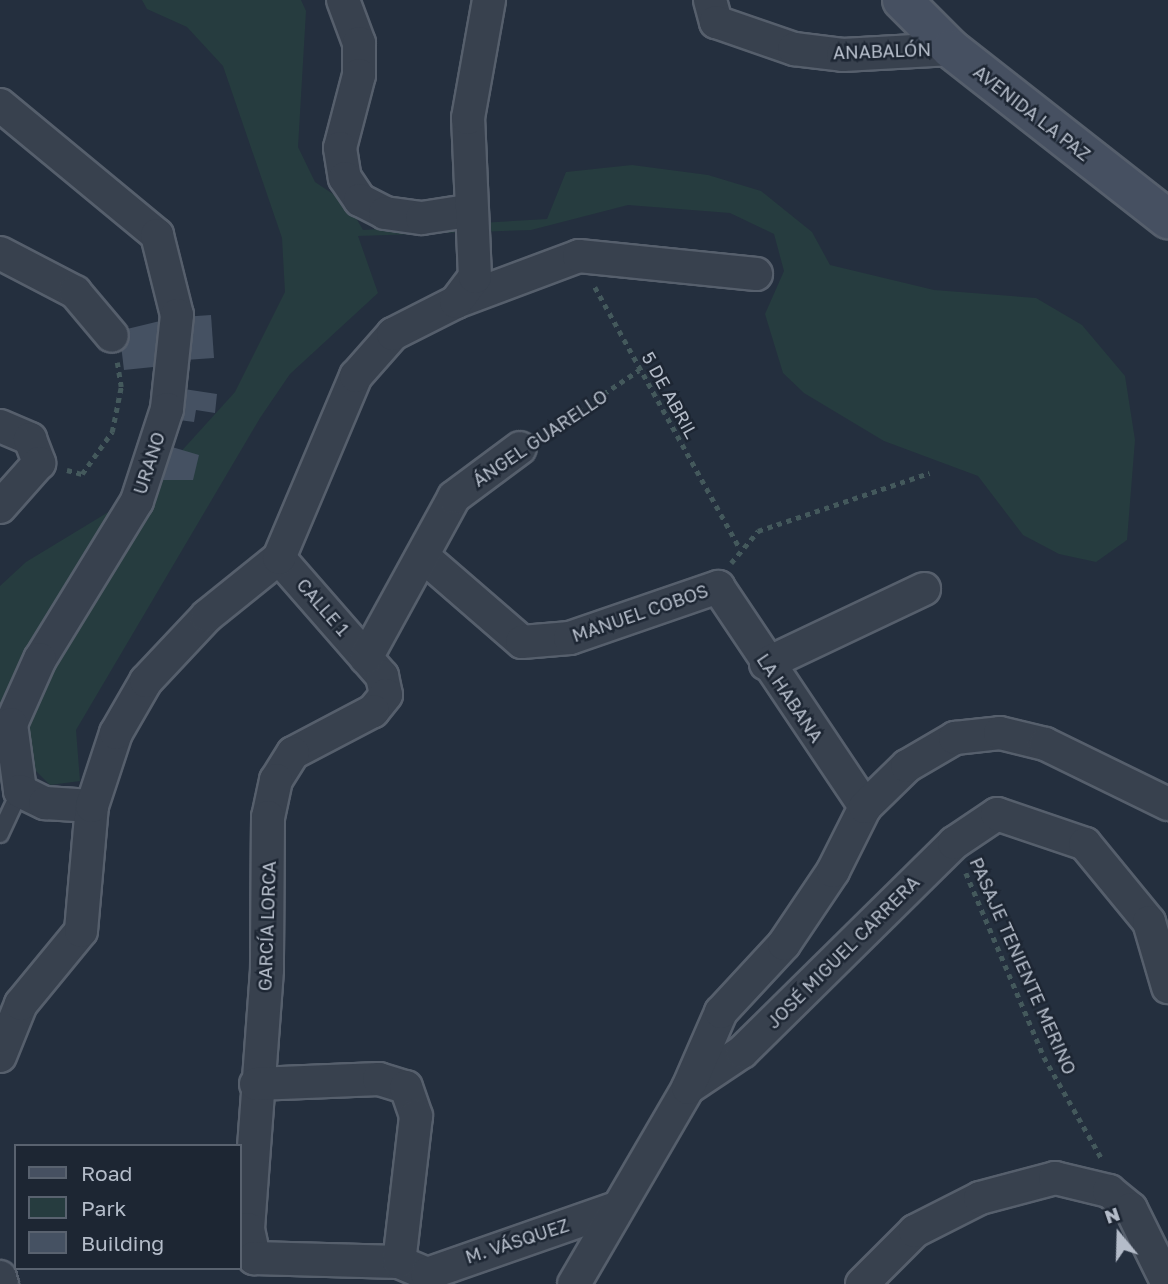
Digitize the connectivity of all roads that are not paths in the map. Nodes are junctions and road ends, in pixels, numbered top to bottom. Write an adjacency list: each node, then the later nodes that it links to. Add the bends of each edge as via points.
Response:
1 (343, 0): 7 (street, via 359,43 359,75 340,148 345,178 360,200 386,213 422,218)
2 (489, 0): 7 (street, via 468,118)
3 (710, 0): 5 (street, ANABALÓN, via 716,22 794,49 843,55)
4 (902, 0): 5 (street, AVENIDA LA PAZ)
5 (951, 49): 8 (street, AVENIDA LA PAZ)
6 (0, 105): 22 (street, URANO, via 157,235 177,315 167,409 136,501 40,659 11,724)
7 (467, 211): 11 (street, via 475,277)
8 (1168, 219)
9 (0, 253): 12 (street, via 75,292)
10 (756, 274): 11 (street, via 579,256)
11 (456, 302): 16 (street, via 393,334 356,376)
12 (112, 336)
13 (0, 426): 15 (street, via 30,439 39,463)
14 (520, 448): 17 (street, ÁNGEL GUARELLO, via 454,497)
15 (0, 507)
16 (279, 558): 20 (street, CALLE 1); 24 (street, via 207,616 146,681 116,733)
17 (425, 558): 18 (street, MANUEL COBOS, via 522,642 570,638); 20 (street, ÁNGEL GUARELLO)
18 (718, 587): 21 (street, LA HABANA)
19 (924, 589): 21 (street)
20 (366, 658): 29 (street, GARCÍA LORCA, via 382,676 386,695 373,711 293,753 276,780 268,817 267,970)
21 (766, 664): 25 (street, LA HABANA)
22 (20, 791): 24 (street, via 46,803); 26 (lane)
23 (1168, 804): 25 (street, JOSÉ MIGUEL CARRERA, via 1045,744 1000,733 955,738 907,766)
24 (92, 806): 28 (street, via 81,931 21,1004)
25 (865, 807): 30 (street, JOSÉ MIGUEL CARRERA, via 833,871 784,944 721,1012)
26 (0, 834)
27 (1168, 987): 30 (street, JOSÉ MIGUEL CARRERA, via 1149,922 1085,844 997,814 954,843 742,1052)
28 (0, 1056)
29 (256, 1084): 32 (street, GARCÍA LORCA, via 248,1228); 33 (street, via 394,1080 415,1098)
30 (688, 1088): 31 (street, JOSÉ MIGUEL CARRERA)
31 (616, 1209): 33 (street, M. VÁSQUEZ); 36 (street, JOSÉ MIGUEL CARRERA)
32 (254, 1258): 33 (street, M. VÁSQUEZ)
33 (418, 1273)
34 (0, 1277): 35 (street)
35 (2, 1284)
36 (574, 1284)
37 (862, 1284): 38 (street, via 915,1231 980,1198 1055,1178 1109,1191 1130,1209)
38 (1168, 1284)

